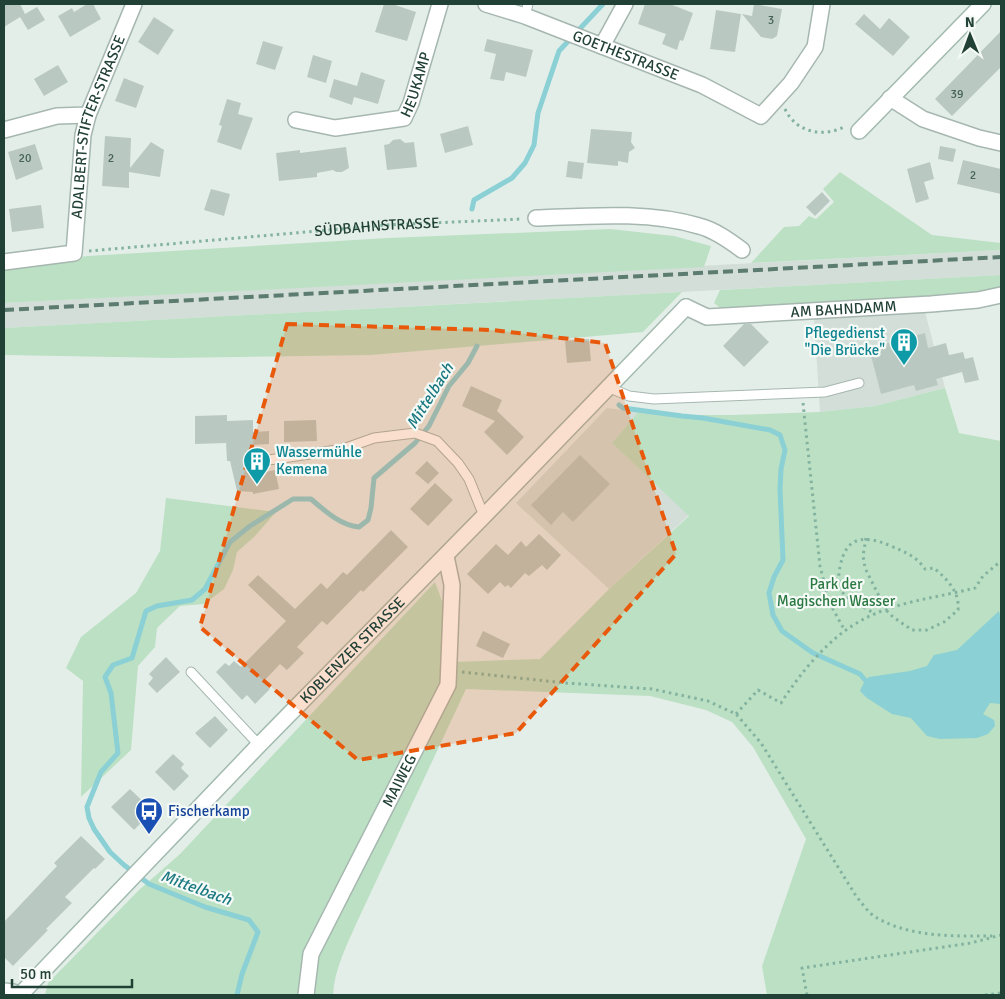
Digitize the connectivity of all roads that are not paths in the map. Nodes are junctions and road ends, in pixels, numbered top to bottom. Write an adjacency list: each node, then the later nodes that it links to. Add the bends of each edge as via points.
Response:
1 (134, 4): 10 (street, ADALBERT-STIFTER-STRASSE)
2 (440, 4): 11 (street, HEUKAMP, via 404,118 335,128)
3 (486, 4): 7 (street, GOETHESTRASSE)
4 (625, 4): 8 (street)
5 (822, 4): 8 (street, GOETHESTRASSE, via 815,47 784,91 761,116 702,85)
6 (983, 4): 9 (street)
7 (527, 10): 8 (street, GOETHESTRASSE, via 554,28)
8 (602, 46)
9 (890, 98): 13 (street); 14 (street, via 923,119)
10 (88, 115): 12 (street, via 57,116); 17 (street, ADALBERT-STIFTER-STRASSE, via 83,135 74,253)
11 (296, 120)
12 (4, 130)
13 (859, 131)
14 (1001, 143)
15 (536, 218): 16 (street, via 605,215 654,218 700,226 730,240)
16 (742, 250)
17 (4, 262)
18 (1001, 295): 19 (street, AM BAHNDAMM, via 931,304 707,317)
19 (686, 307): 21 (street, KOBLENZER STRASSE)
20 (859, 383): 21 (lane, via 825,392 654,399 629,396)
21 (610, 388): 23 (street, KOBLENZER STRASSE)
22 (262, 461): 23 (lane, via 342,449 374,438 415,433 437,441 458,463)
23 (484, 516): 24 (street, KOBLENZER STRASSE)
24 (446, 556): 26 (street, KOBLENZER STRASSE); 29 (street, MAIWEG, via 452,585 448,685 311,954)
25 (191, 672): 26 (lane)
26 (259, 745): 28 (street, KOBLENZER STRASSE)
27 (4, 991): 28 (street)
28 (18, 995)
29 (306, 995)

